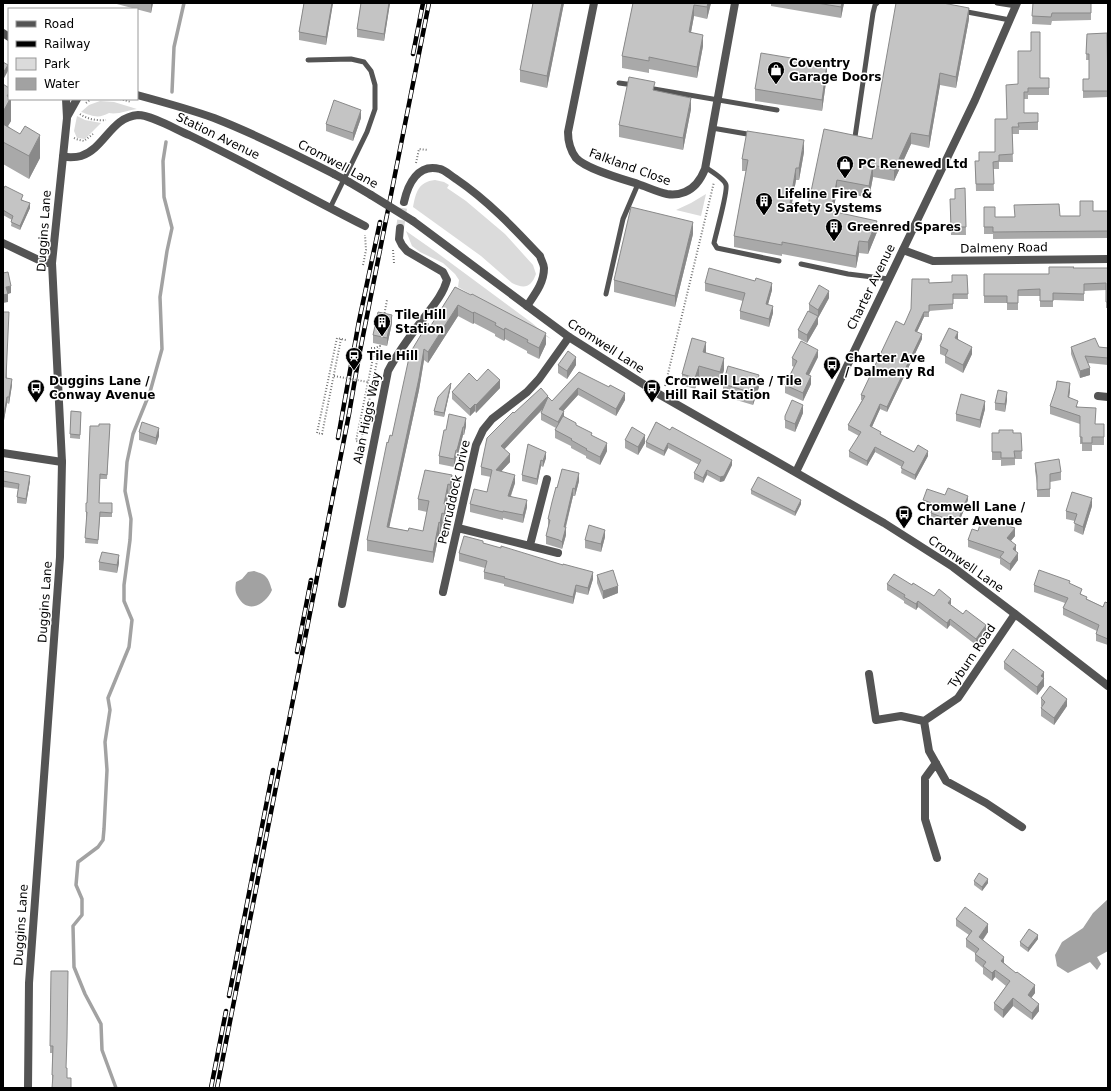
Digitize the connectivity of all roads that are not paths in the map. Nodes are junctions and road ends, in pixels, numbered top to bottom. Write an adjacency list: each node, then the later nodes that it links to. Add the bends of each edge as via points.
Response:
1 (594, 3): 21 (street, Falkland Close, via 568,132 568,143 575,157 584,164)
2 (735, 3): 11 (street, Falkland Close)
3 (877, 3): 18 (lane, via 873,13)
4 (997, 3): 5 (lane)
5 (1016, 5): 7 (street, Charter Avenue)
6 (956, 10): 7 (lane)
7 (1010, 20): 27 (street, Charter Avenue, via 975,100)
8 (308, 60): 23 (lane, via 352,59 364,62 371,71 375,85 375,109 367,132)
9 (619, 83): 11 (lane)
10 (138, 99): 34 (street, Cromwell Lane, bridge, via 205,115 290,151 334,174 413,221)
11 (718, 99): 14 (lane); 16 (street, Falkland Close)
12 (66, 100): 15 (street, Duggins Lane)
13 (76, 100): 15 (street, Duggins Lane)
14 (777, 110)
15 (67, 118): 19 (street, Duggins Lane)
16 (712, 128): 17 (lane); 20 (street, Falkland Close)
17 (757, 136)
18 (855, 137)
19 (62, 157): 23 (street, Station Avenue, via 79,157 92,151 118,123 139,115 158,120 225,152); 30 (street, Duggins Lane)
20 (705, 167): 21 (street, Falkland Close, via 696,185 680,194 667,194); 29 (lane, via 727,186 714,243 717,248)
21 (638, 184): 33 (lane, via 623,219)
22 (404, 202): 34 (street, via 410,183 417,174 428,168 441,169 468,187 540,256 544,267 542,280)
23 (330, 208): 24 (street, Station Avenue)
24 (365, 226)
25 (400, 228): 46 (street, Alan Higgs Way, via 399,238 407,251 443,272 447,280 439,298 394,358 388,370)
26 (3, 243): 30 (street, via 45,263)
27 (903, 250): 28 (street, Dalmeny Road, via 933,261); 32 (street, Charter Avenue)
28 (1108, 258)
29 (779, 261)
30 (52, 263): 39 (street, Duggins Lane)
31 (801, 264): 32 (lane)
32 (888, 279): 40 (street, Charter Avenue)
33 (606, 294)
34 (527, 306): 35 (street, Cromwell Lane)
35 (569, 337): 40 (street, Cromwell Lane, via 662,396); 42 (street, Penruddock Drive, via 539,379 492,419 483,430 476,445)
36 (1098, 396): 37 (street)
37 (1108, 397)
38 (3, 453): 39 (street)
39 (62, 462): 54 (street, Duggins Lane, via 60,557 29,983)
40 (796, 472): 47 (street, Cromwell Lane, via 890,527 953,568)
41 (547, 479): 43 (street)
42 (458, 528): 43 (street); 45 (street, Penruddock Drive)
43 (530, 545): 44 (street)
44 (558, 553)
45 (443, 592)
46 (342, 604)
47 (1015, 614): 49 (street, Cromwell Lane); 50 (street, Tyburn Road, via 958,698)
48 (869, 674): 50 (street, via 876,720 901,716)
49 (1108, 686)
50 (924, 721): 51 (street, via 929,751)
51 (936, 763): 52 (street, via 946,781); 53 (street, via 925,778 925,818)
52 (1022, 827)
53 (937, 858)
54 (28, 1088)

